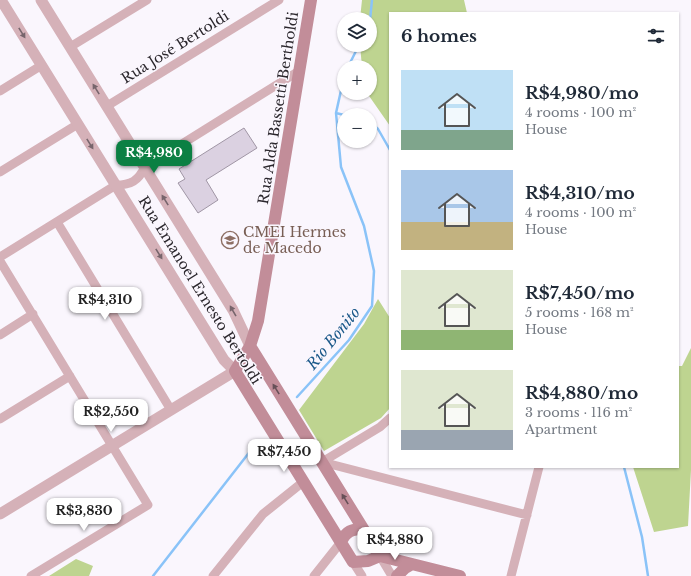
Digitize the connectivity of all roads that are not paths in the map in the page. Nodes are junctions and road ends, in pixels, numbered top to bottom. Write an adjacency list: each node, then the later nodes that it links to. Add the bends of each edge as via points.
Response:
1 (41, 0): 6 (street, Rua Emanoel Ernesto Bertoldi)
2 (147, 0): 6 (street)
3 (279, 0): 10 (street, Rua José Bertoldi)
4 (311, 0): 8 (main road, Rua Alda Bassetti Bertholdi)
5 (3, 7): 7 (street, Rua Emanoel Ernesto Bertoldi, one-way to 7)
6 (70, 47): 10 (street, Rua Emanoel Ernesto Bertoldi, one-way to 6)
7 (42, 65): 9 (street); 11 (street, Rua Emanoel Ernesto Bertoldi)
8 (299, 71): 12 (street); 20 (main road, Rua Alda Bassetti Bertholdi, via 258,321)
9 (0, 91)
10 (107, 106): 12 (street, Rua Emanoel Ernesto Bertoldi)
11 (78, 124): 13 (street); 14 (street, Rua Emanoel Ernesto Bertoldi, one-way to 14)
12 (145, 167): 14 (street, via 135,181); 20 (street, Rua Emanoel Ernesto Bertoldi, one-way to 12, via 233,310)
13 (0, 172)
14 (116, 185): 15 (street); 21 (street, Rua Emanoel Ernesto Bertoldi, one-way to 21, via 224,360)
15 (57, 222): 16 (street); 23 (street)
16 (0, 257)
17 (0, 261): 18 (street)
18 (33, 314): 19 (street); 22 (street)
19 (0, 335)
20 (250, 346): 21 (main road, Rua Alda Bassetti Bertholdi); 27 (main road, Rua Emanoel Ernesto Bertoldi, one-way to 20)
21 (235, 371): 23 (street, Rua Alda Bassetti Bertholdi); 29 (main road, Rua Emanoel Ernesto Bertoldi)
22 (70, 376): 24 (street); 26 (street)
23 (171, 410): 26 (street, Rua Alda Bassetti Bertholdi)
24 (0, 419)
25 (389, 419): 27 (street)
26 (112, 446): 30 (street, Rua Alda Bassetti Bertholdi); 37 (street, via 148,505)
27 (322, 462): 31 (street); 32 (main road, Rua Emanoel Ernesto Bertoldi, one-way to 27)
28 (538, 468): 31 (street)
29 (303, 482): 33 (main road, Rua Emanoel Ernesto Bertoldi); 38 (street, via 263,514)
30 (0, 514)
31 (527, 515): 44 (street)
32 (363, 529): 33 (main road, via 351,530); 34 (main road, Rua Emanoel Ernesto Bertoldi)
33 (340, 542): 35 (main road, Rua Emanoel Ernesto Bertoldi); 39 (street)
34 (380, 556): 35 (main road, via 368,561); 36 (main road); 41 (street, Rua Emanoel Ernesto Bertoldi)
35 (353, 562): 40 (street, Rua Emanoel Ernesto Bertoldi)
36 (412, 564): 42 (main road); 43 (main road)
37 (31, 576)
38 (214, 576)
39 (314, 576)
40 (362, 576)
41 (392, 576)
42 (397, 576)
43 (460, 576)
44 (512, 576)

